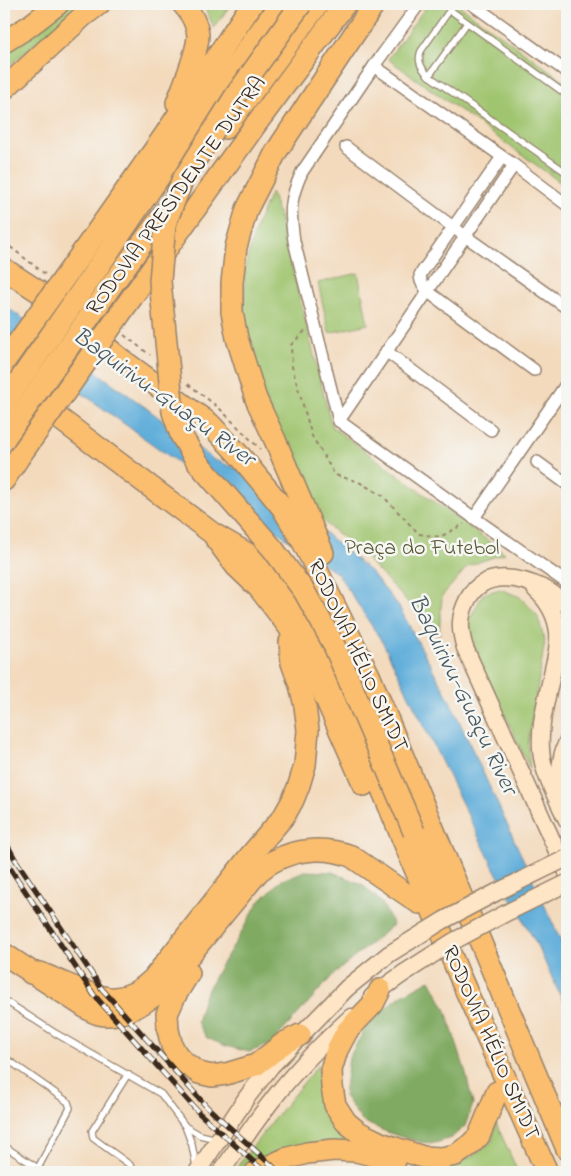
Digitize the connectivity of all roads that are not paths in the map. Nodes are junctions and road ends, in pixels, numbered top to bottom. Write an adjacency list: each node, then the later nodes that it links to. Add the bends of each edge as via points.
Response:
1 (58, 4): 16 (highway)
2 (99, 4): 20 (highway)
3 (183, 4): 22 (highway, via 195,22 197,45)
4 (252, 4): 22 (highway, RODOVIA PRESIDENTE DUTRA)
5 (280, 4): 14 (highway, RODOVIA PRESIDENTE DUTRA)
6 (301, 4): 55 (highway, bridge, via 236,95 182,181 165,224 160,281 173,412 198,463 273,549 304,591 333,643)
7 (318, 4): 42 (highway, RODOVIA PRESIDENTE DUTRA, bridge, via 114,282)
8 (345, 4): 44 (highway, bridge, via 235,153)
9 (374, 4): 52 (highway, via 276,152 247,209 236,247 232,283 232,312 237,338 256,399 335,577)
10 (419, 4): 17 (street)
11 (454, 4): 13 (lane)
12 (472, 4): 18 (street)
13 (450, 10): 15 (lane); 19 (lane, via 418,56)
14 (269, 14): 39 (highway, RODOVIA PRESIDENTE DUTRA, bridge)
15 (467, 23): 19 (lane); 21 (lane)
16 (4, 42)
17 (374, 66): 24 (street); 40 (street, via 302,172 292,197 294,241)
18 (567, 72)
19 (429, 76): 26 (lane)
20 (4, 89)
21 (567, 95)
22 (165, 135): 37 (highway, RODOVIA PRESIDENTE DUTRA, bridge, via 77,260)
23 (346, 147): 28 (street)
24 (502, 157): 25 (street); 28 (street)
25 (514, 165): 27 (street); 29 (street)
26 (567, 172)
27 (567, 205)
28 (452, 227): 29 (street); 33 (street, via 420,275)
29 (465, 236): 33 (street); 34 (street)
30 (4, 256): 32 (highway)
31 (4, 269): 32 (highway, RODOVIA HÉLIO SMIDT)
32 (43, 284): 52 (highway, RODOVIA HÉLIO SMIDT, via 122,360 210,424 240,456 282,507 304,542)
33 (427, 291): 35 (street); 36 (street)
34 (567, 308)
35 (386, 351): 40 (street); 41 (street)
36 (534, 370)
37 (5, 375): 47 (highway, RODOVIA HÉLIO SMIDT)
38 (567, 383): 46 (street)
39 (4, 403)
40 (339, 421): 46 (street)
41 (491, 430)
42 (4, 439)
43 (537, 462): 45 (street)
44 (4, 480)
45 (567, 484)
46 (474, 518): 49 (street)
47 (212, 533): 51 (highway, RODOVIA HÉLIO SMIDT); 64 (highway, RODOVIA HÉLIO SMIDT, via 260,564 281,589 308,631 350,712)
48 (528, 582): 50 (main road, via 547,590); 54 (main road, via 543,596 553,612 558,632 557,652 540,732 545,770); 57 (main road, via 506,578 490,580 473,590 461,618 461,634)
49 (567, 583)
50 (567, 605)
51 (289, 627): 59 (highway, RODOVIA HÉLIO SMIDT, via 318,681); 63 (highway, via 292,663 300,685 308,730 305,765 284,816 153,979 138,991 106,998 40,973)
52 (372, 681): 62 (highway, RODOVIA HÉLIO SMIDT)
53 (567, 742): 54 (main road, via 560,766)
54 (564, 813)
55 (424, 855): 62 (highway, via 440,882 464,941); 64 (highway, via 457,944)
56 (567, 858): 67 (main road, bridge, via 444,920 389,954 347,988)
57 (567, 873)
58 (567, 882): 65 (main road, bridge, via 454,941)
59 (419, 903): 60 (highway, via 351,856 318,849 292,853 273,861 258,872); 70 (highway, RODOVIA HÉLIO SMIDT)
60 (226, 910): 63 (highway, via 159,992 128,1011 99,1014); 67 (highway, via 175,996 168,1014 172,1046 185,1063 199,1073 212,1076 256,1065)
61 (4, 954): 63 (highway)
62 (491, 966): 74 (highway, RODOVIA HÉLIO SMIDT)
63 (31, 973)
64 (460, 977): 83 (highway, RODOVIA HÉLIO SMIDT)
65 (380, 990): 70 (highway, via 348,1031 331,1070 335,1105 346,1122 380,1144 423,1157 441,1158 456,1155 479,1136); 79 (main road, via 294,1074 249,1131)
66 (4, 1000): 69 (lane)
67 (300, 1035): 72 (main road, via 246,1097)
68 (4, 1057): 75 (lane, via 68,1102 70,1108)
69 (128, 1074): 71 (lane, via 161,1094); 77 (lane, via 92,1131 92,1138 130,1165)
70 (497, 1092): 82 (highway, RODOVIA HÉLIO SMIDT)
71 (185, 1126): 72 (lane, via 200,1135); 78 (lane)
72 (218, 1139): 78 (main road)
73 (4, 1146): 75 (lane)
74 (567, 1149)
75 (38, 1168): 76 (lane)
76 (44, 1172)
77 (132, 1172)
78 (196, 1172)
79 (222, 1172)
80 (256, 1172): 81 (highway, via 285,1159 334,1150 356,1151)
81 (432, 1172)
82 (531, 1172)
83 (547, 1172)

